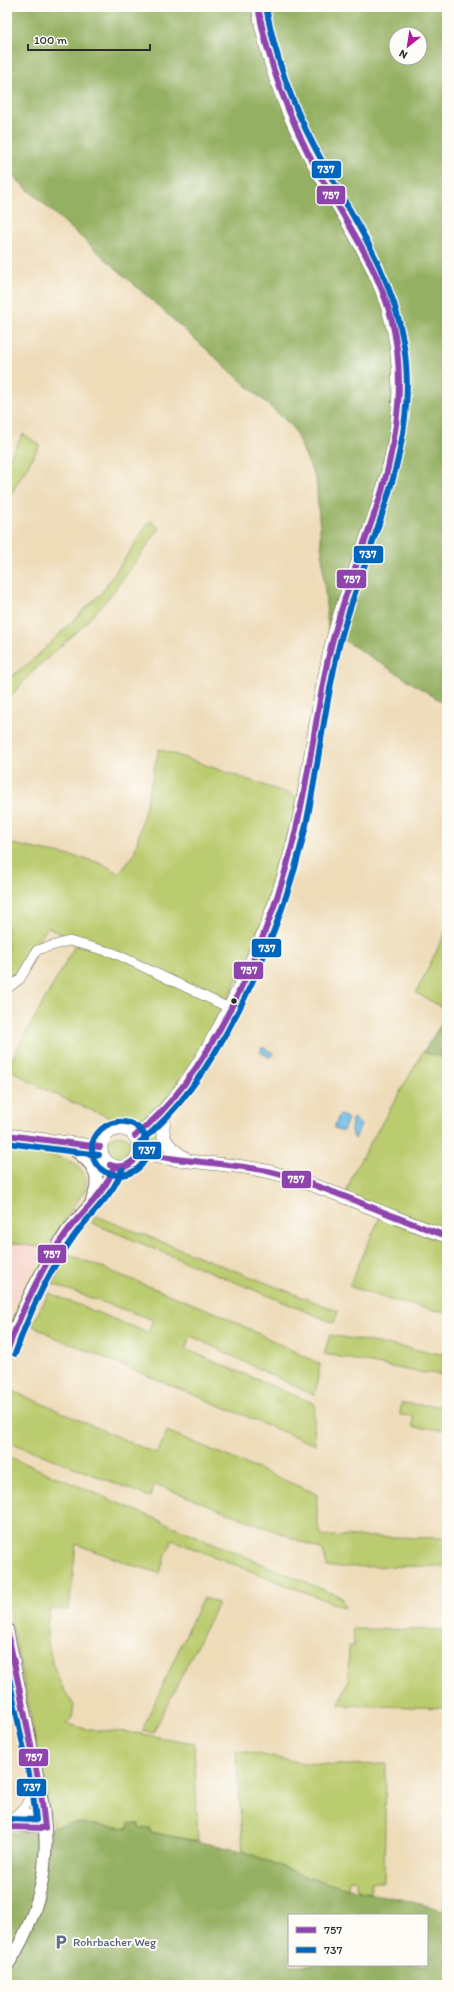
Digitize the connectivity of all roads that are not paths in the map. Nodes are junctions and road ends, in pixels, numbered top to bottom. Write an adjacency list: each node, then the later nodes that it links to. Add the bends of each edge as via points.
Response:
1 (258, 7): 3 (main road, via 269,57 286,106 308,153 357,236 377,278 395,342 399,385 394,443 333,638 291,853 262,941)
2 (7, 989): 3 (street, via 20,979 37,950 69,941 125,957)
3 (230, 1008): 4 (main road, via 203,1055)
4 (167, 1106): 6 (main road); 10 (main road, via 162,1125 164,1140 170,1149)
5 (7, 1135): 7 (main road)
6 (135, 1136): 8 (main road, via 122,1129 112,1130 104,1137); 9 (main road)
7 (64, 1143): 8 (main road); 12 (street, via 92,1165 96,1191)
8 (100, 1147): 11 (main road, via 104,1159)
9 (138, 1153): 10 (main road); 11 (main road, via 131,1164 121,1168)
10 (189, 1162): 13 (main road, via 242,1167 285,1176)
11 (114, 1167): 12 (street, via 108,1184)
12 (90, 1203): 14 (street, via 66,1233 42,1271 21,1312)
13 (447, 1236)
14 (7, 1351)
15 (7, 1629): 16 (street)
16 (36, 1772): 17 (street); 18 (street, via 28,1801 22,1810)
17 (43, 1813): 18 (street); 20 (street)
18 (10, 1817)
19 (7, 1827): 20 (street)
20 (45, 1828): 21 (street, via 46,1856 41,1885 27,1929)
21 (7, 1966)

